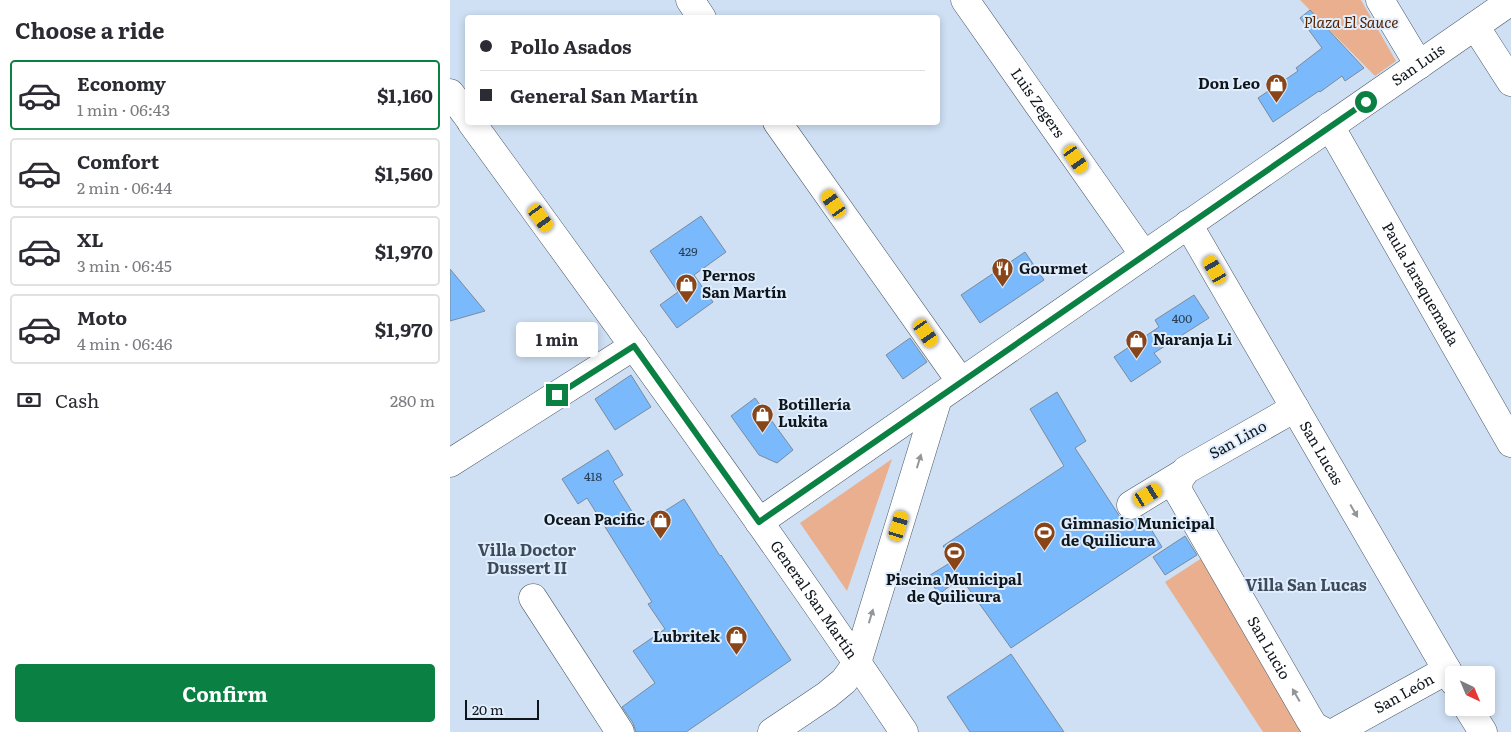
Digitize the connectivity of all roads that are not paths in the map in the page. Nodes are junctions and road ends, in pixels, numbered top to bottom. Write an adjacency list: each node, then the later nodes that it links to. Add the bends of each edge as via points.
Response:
1 (690, 0): 5 (street)
2 (965, 0): 15 (street, Luis Zegers)
3 (1380, 0): 7 (street)
4 (1511, 1): 6 (street, San Luis)
5 (700, 15)
6 (1475, 26): 7 (street, San Luis); 8 (street)
7 (1419, 65): 13 (street, San Luis)
8 (1511, 82)
9 (450, 93): 10 (street)
10 (465, 113)
11 (473, 125): 16 (street, General San Martín)
12 (779, 125): 17 (street)
13 (1330, 126): 14 (street, San Luis); 20 (street, Paula Jaraquemada)
14 (1188, 224): 15 (street, San Luis); 19 (street, San Lucas)
15 (1144, 255): 17 (street, San Luis)
16 (634, 346): 21 (street); 24 (street, General San Martín)
17 (961, 382): 18 (street, San Luis)
18 (938, 398): 24 (street, San Luis); 26 (street, one-way to 18)
19 (1295, 408): 22 (street, San Lino, via 1191,467); 27 (street, San Lucas, one-way to 27)
20 (1511, 443)
21 (450, 464)
22 (1180, 477): 23 (street, San Lino); 33 (street, San Lucio, one-way to 22, via 1310,720 1181,497 1178,491)
23 (1131, 505)
24 (759, 522): 26 (street, General San Martín)
25 (533, 598): 30 (street)
26 (857, 663): 31 (street, via 828,695); 32 (street, General San Martín)
27 (1445, 667)
28 (1445, 678): 34 (street, San León)
29 (1473, 716): 35 (street)
30 (620, 732)
31 (772, 732)
32 (904, 732)
33 (1325, 732)
34 (1335, 732)
35 (1483, 732)

